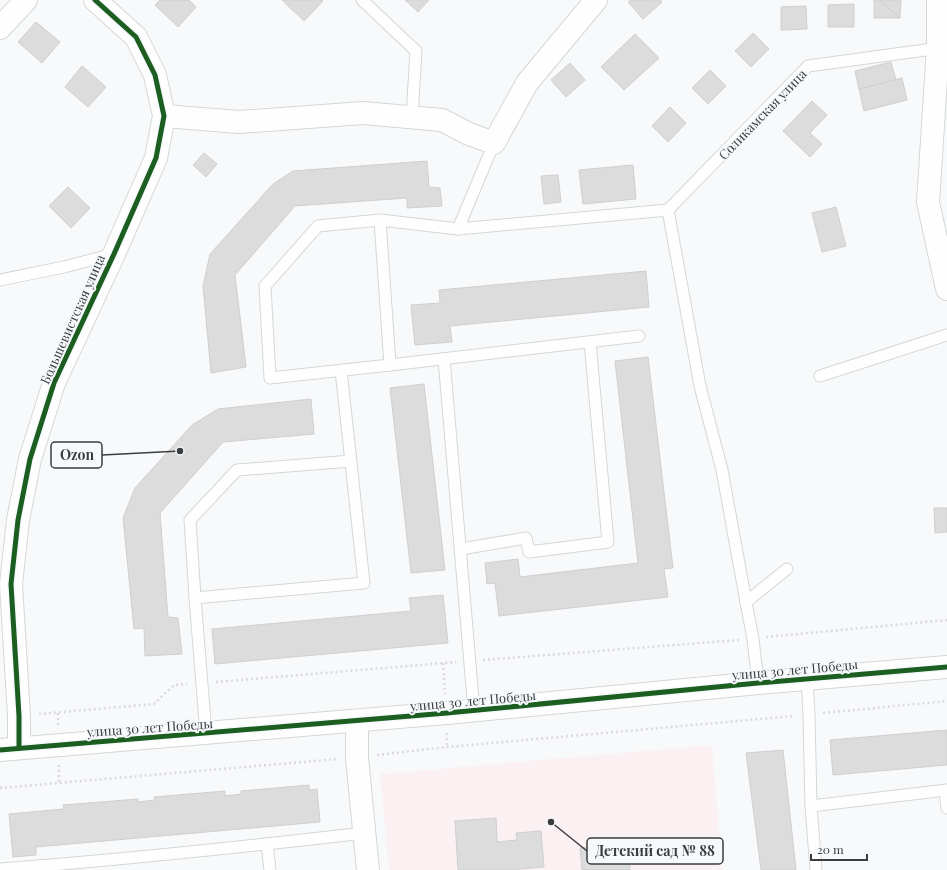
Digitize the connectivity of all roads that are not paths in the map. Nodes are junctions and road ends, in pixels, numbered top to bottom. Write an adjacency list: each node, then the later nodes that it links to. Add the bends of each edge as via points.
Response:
1 (26, 0): 6 (street)
2 (95, 0): 8 (street, Большевистская улица, via 136,37 155,75)
3 (362, 0): 9 (lane, via 416,51)
4 (596, 0): 10 (street, via 527,83)
5 (938, 0): 7 (street)
6 (0, 28)
7 (943, 48): 11 (lane, Соликамская улица, via 808,66); 16 (street, via 928,202)
8 (164, 116): 9 (street, via 239,122 363,113); 14 (street, Большевистская улица, via 156,158)
9 (412, 117): 10 (street, via 442,120)
10 (494, 143): 13 (lane)
11 (668, 210): 13 (lane); 28 (lane, via 700,386 722,470)
12 (380, 220): 13 (lane); 21 (lane); 22 (lane, via 318,226 265,286 270,378)
13 (458, 229)
14 (114, 254): 15 (lane); 35 (street, Большевистская улица, via 54,383 30,459 18,520 11,584 19,716)
15 (0, 280)
16 (947, 289)
17 (947, 335): 23 (lane)
18 (639, 336): 19 (lane)
19 (590, 342): 20 (lane); 25 (lane, via 608,542 529,552 526,538)
20 (444, 358): 21 (lane); 25 (lane)
21 (390, 365): 22 (lane)
22 (341, 370): 24 (lane)
23 (820, 376)
24 (351, 461): 27 (lane, via 237,470 190,520); 27 (lane, via 364,582)
25 (460, 549): 32 (lane)
26 (787, 569): 28 (lane)
27 (195, 598): 34 (lane)
28 (746, 602): 31 (lane)
29 (947, 667): 30 (street, улица 30 лет Победы)
30 (807, 680): 31 (street, улица 30 лет Победы); 37 (lane)
31 (758, 683): 32 (street, улица 30 лет Победы)
32 (474, 711): 33 (street, улица 30 лет Победы)
33 (357, 721): 34 (street, улица 30 лет Победы); 39 (street, via 357,758)
34 (206, 734): 35 (street, улица 30 лет Победы)
35 (9, 749)
36 (946, 790): 37 (lane); 38 (lane)
37 (811, 806): 45 (lane)
38 (947, 808)
39 (364, 833): 40 (lane); 44 (street)
40 (267, 844): 41 (lane); 43 (lane)
41 (61, 867): 42 (lane)
42 (0, 869)
43 (270, 870)
44 (368, 870)
45 (816, 870)

